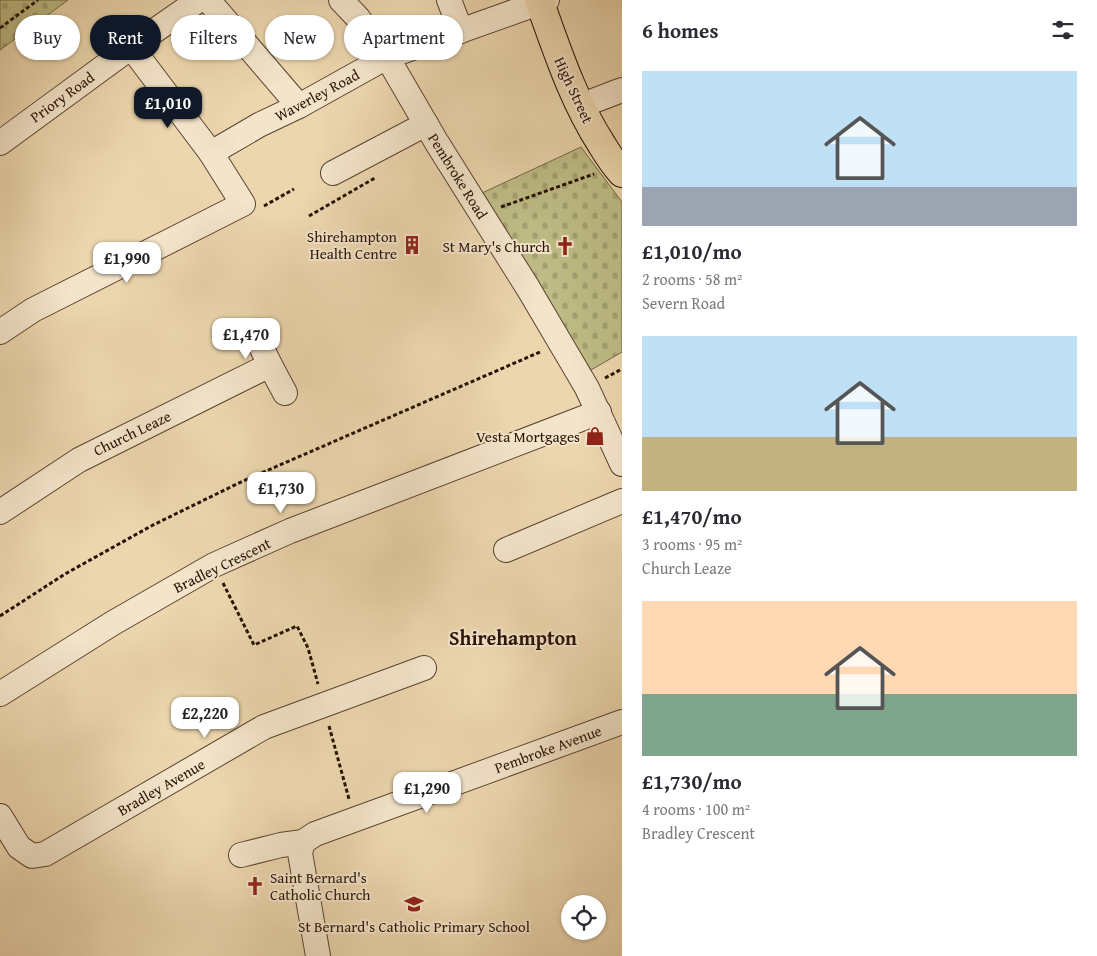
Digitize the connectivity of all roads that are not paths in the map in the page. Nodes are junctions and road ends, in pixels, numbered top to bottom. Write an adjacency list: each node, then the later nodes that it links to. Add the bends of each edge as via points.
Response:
1 (199, 0): 8 (street, Priory Road)
2 (208, 0): 15 (street)
3 (342, 0): 6 (street, Pembroke Road)
4 (449, 0): 7 (street)
5 (542, 1): 9 (street, Waverley Road); 16 (main road, High Street, via 553,43)
6 (355, 15)
7 (455, 15)
8 (161, 26)
9 (463, 30)
10 (112, 60): 18 (street, Priory Road)
11 (140, 60): 19 (street)
12 (382, 60): 15 (street, Waverley Road)
13 (389, 60): 17 (street, Pembroke Road)
14 (622, 90): 16 (street)
15 (299, 106): 19 (street, Waverley Road)
16 (580, 106): 20 (main road, High Street)
17 (426, 124): 21 (street); 26 (street, Pembroke Road)
18 (0, 143)
19 (211, 153): 22 (street, via 243,204 33,310)
20 (619, 170)
21 (333, 174)
22 (0, 332)
23 (256, 338): 24 (street)
24 (270, 365): 25 (street); 29 (street, Church Leaze, via 79,460)
25 (285, 393)
26 (599, 412): 27 (street, Pembroke Road); 32 (street, Bradley Crescent, via 290,531 214,565)
27 (622, 464)
28 (622, 501): 30 (street)
29 (0, 512)
30 (506, 550)
31 (424, 668): 34 (street, Bradley Avenue, via 264,727 46,854 32,856 19,847)
32 (0, 694)
33 (622, 722): 35 (street, Pembroke Avenue, via 315,834)
34 (0, 816)
35 (303, 842): 36 (street, Pembroke Avenue); 37 (street, via 300,853)
36 (241, 855)
37 (318, 956)

